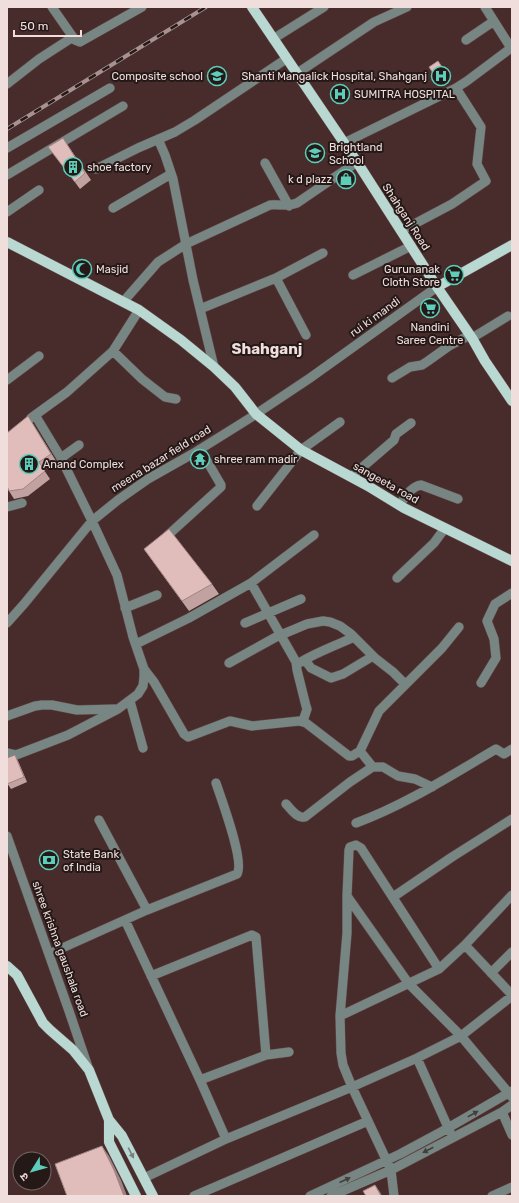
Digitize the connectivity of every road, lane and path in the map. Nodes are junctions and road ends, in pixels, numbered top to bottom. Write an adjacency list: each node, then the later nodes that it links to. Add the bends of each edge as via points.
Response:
1 (52, 7): 8 (street)
2 (142, 7): 8 (street, via 80,42)
3 (252, 7): 9 (main road, Shahganj Road)
4 (324, 7): 9 (street)
5 (407, 7): 13 (street, via 374,22)
6 (485, 7): 7 (street)
7 (494, 21): 10 (street); 11 (street)
8 (73, 37): 14 (street)
9 (273, 39): 12 (main road, Shahganj Road)
10 (466, 40)
11 (511, 48): 16 (street)
12 (286, 59): 13 (main road, Shahganj Road); 18 (street, via 195,120)
13 (296, 74): 19 (main road, Shahganj Road)
14 (7, 84)
15 (110, 88): 20 (street)
16 (456, 88): 19 (street); 30 (street, via 481,127 477,164 486,181 452,204)
17 (123, 106): 25 (street)
18 (158, 139): 23 (street); 24 (street)
19 (344, 143): 21 (main road, Shahganj Road)
20 (7, 148)
21 (357, 162): 27 (street); 30 (main road, Shahganj Road)
22 (265, 163): 27 (street)
23 (96, 169)
24 (171, 174): 28 (street); 32 (street)
25 (7, 175)
26 (39, 190): 29 (street)
27 (289, 206): 32 (street, via 270,205)
28 (113, 208)
29 (7, 212)
30 (401, 231): 34 (main road, Shahganj Road)
31 (7, 242): 39 (main road, sangeeta road)
32 (186, 244): 39 (street, via 158,262); 40 (street)
33 (512, 245): 38 (main road, rui ki mandi)
34 (411, 246): 36 (street); 38 (main road, Shahganj Road)
35 (323, 254): 37 (street)
36 (353, 275)
37 (276, 278): 40 (street); 43 (street)
38 (437, 287): 44 (main road, Shahganj Road); 52 (street, rui ki mandi)
39 (124, 302): 41 (main road, sangeeta road)
40 (200, 308): 47 (street)
41 (138, 310): 45 (street); 47 (main road, sangeeta road)
42 (508, 316): 44 (street)
43 (306, 335)
44 (471, 336): 48 (street, via 449,346 422,365 410,367); 51 (main road, Shahganj Road)
45 (113, 351): 50 (street, via 165,397); 53 (street, via 67,392)
46 (39, 356): 49 (street)
47 (214, 367): 52 (main road, sangeeta road, via 235,387)
48 (392, 378)
49 (7, 380)
50 (176, 399)
51 (512, 401)
52 (256, 414): 58 (street, meena bazar field road); 59 (main road, sangeeta road)
53 (35, 415): 54 (street); 60 (street)
54 (25, 422)
55 (340, 422): 59 (street)
56 (411, 423): 61 (street)
57 (79, 445): 60 (street)
58 (200, 449): 67 (street, meena bazar field road, via 148,479); 70 (street, via 221,488)
59 (301, 450): 61 (main road, sangeeta road); 65 (street)
60 (60, 458): 67 (street)
61 (351, 477): 64 (main road, sangeeta road)
62 (458, 498): 64 (street, via 418,485 410,490)
63 (22, 503): 66 (street)
64 (399, 505): 68 (main road, sangeeta road)
65 (257, 506)
66 (7, 507)
67 (92, 521): 77 (street, via 117,575); 79 (street, meena bazar field road)
68 (445, 528): 71 (main road, sangeeta road); 72 (street, via 434,543)
69 (314, 535): 73 (street)
70 (167, 536)
71 (512, 561)
72 (397, 578)
73 (251, 583): 78 (street); 84 (street)
74 (512, 593): 89 (street, via 494,604 487,621 494,639 496,658)
75 (157, 596): 77 (street)
76 (301, 598): 78 (street)
77 (125, 608): 84 (street)
78 (268, 612): 80 (street); 82 (street)
79 (7, 623)
80 (245, 623)
81 (459, 627): 90 (street, via 442,648)
82 (282, 635): 83 (street, via 307,624 323,621 340,626); 86 (street); 87 (street)
83 (354, 637): 85 (street); 86 (street, via 332,648 325,648)
84 (136, 644): 88 (street)
85 (372, 656): 86 (street, via 332,678); 90 (street)
86 (301, 662): 94 (street, via 297,670 306,706)
87 (229, 663)
88 (144, 669): 91 (street, via 143,686); 94 (street, via 188,738 230,721 252,726)
89 (481, 683)
90 (405, 684): 97 (street, via 379,711)
91 (130, 701): 92 (street); 95 (street)
92 (118, 709): 93 (street, via 77,710 42,705); 98 (street, via 68,735 16,755)
93 (7, 716)
94 (303, 721): 97 (street, via 348,756)
95 (143, 748)
96 (512, 749): 101 (street, via 504,754 496,749)
97 (360, 751): 99 (street)
98 (7, 753)
99 (372, 767): 101 (street, via 383,767 398,776 414,779); 102 (street, via 305,817 298,817)
100 (216, 782): 110 (street, via 234,839 238,873)
101 (432, 787): 105 (street, via 376,816)
102 (286, 804)
103 (512, 819): 109 (street)
104 (99, 820): 110 (street)
105 (356, 823)
106 (7, 836): 114 (street, shree krishna gaushala road)
107 (512, 895): 112 (street)
108 (347, 896): 109 (street, via 349,850 356,845 361,848); 119 (street); 121 (street, via 347,933)
109 (393, 897): 116 (street)
110 (147, 910): 111 (street)
111 (125, 920): 114 (street); 118 (street)
112 (465, 945): 116 (street); 117 (street)
113 (512, 952): 117 (street)
114 (49, 954): 126 (street, shree krishna gaushala road)
115 (7, 966): 126 (main road, via 17,975 43,1023 73,1050)
116 (439, 969): 119 (street)
117 (491, 973): 120 (street)
118 (151, 976): 124 (street, via 252,935 255,936); 127 (street)
119 (409, 984): 121 (street); 122 (street)
120 (512, 995): 122 (street)
121 (340, 1016): 128 (street, via 343,1065)
122 (462, 1036): 125 (street); 129 (street)
123 (289, 1052): 124 (street)
124 (266, 1054): 127 (street)
125 (417, 1058): 128 (street); 134 (street)
126 (89, 1070): 132 (main road)
127 (200, 1080): 137 (street)
128 (352, 1087): 133 (street); 137 (street)
129 (511, 1094): 134 (street, one-way to 129)
130 (512, 1105): 131 (street)
131 (502, 1112): 135 (street); 136 (street)
132 (110, 1120): 140 (main road, one-way to 140, via 122,1136); 142 (main road, via 109,1142)
133 (368, 1121): 138 (street); 144 (street)
134 (449, 1128): 136 (street); 138 (street)
135 (512, 1135)
136 (453, 1137): 139 (street, one-way to 139)
137 (226, 1139): 140 (street)
138 (387, 1161): 139 (street); 145 (street, one-way to 138)
139 (391, 1170): 146 (street); 147 (street)
140 (144, 1178): 143 (main road)
141 (512, 1187): 148 (street)
142 (136, 1196)
143 (153, 1196)
144 (194, 1196)
145 (310, 1196)
146 (331, 1196)
147 (394, 1196)
148 (492, 1196)

